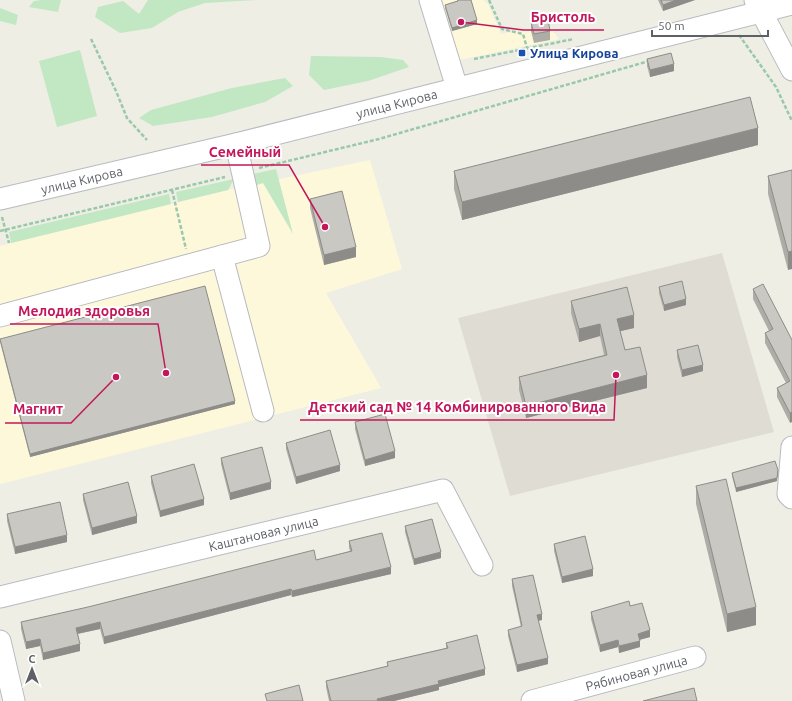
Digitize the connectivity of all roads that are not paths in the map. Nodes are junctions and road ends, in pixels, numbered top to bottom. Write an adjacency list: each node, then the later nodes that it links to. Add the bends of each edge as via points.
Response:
1 (430, 0): 5 (street)
2 (792, 4): 3 (street, улица Кирова)
3 (758, 6): 4 (street); 5 (street, улица Кирова)
4 (792, 70)
5 (457, 88): 6 (street, улица Кирова)
6 (236, 144): 7 (street, улица Кирова); 8 (street, via 259,246)
7 (0, 199)
8 (222, 256): 9 (street); 10 (street)
9 (0, 316)
10 (263, 410)
11 (792, 447): 12 (street)
12 (790, 496)
13 (482, 565): 14 (street, Каштановая улица, via 443,490)
14 (0, 597)
15 (0, 641): 17 (street)
16 (695, 657): 18 (street, Рябиновая улица)
17 (14, 701)
18 (532, 701)

